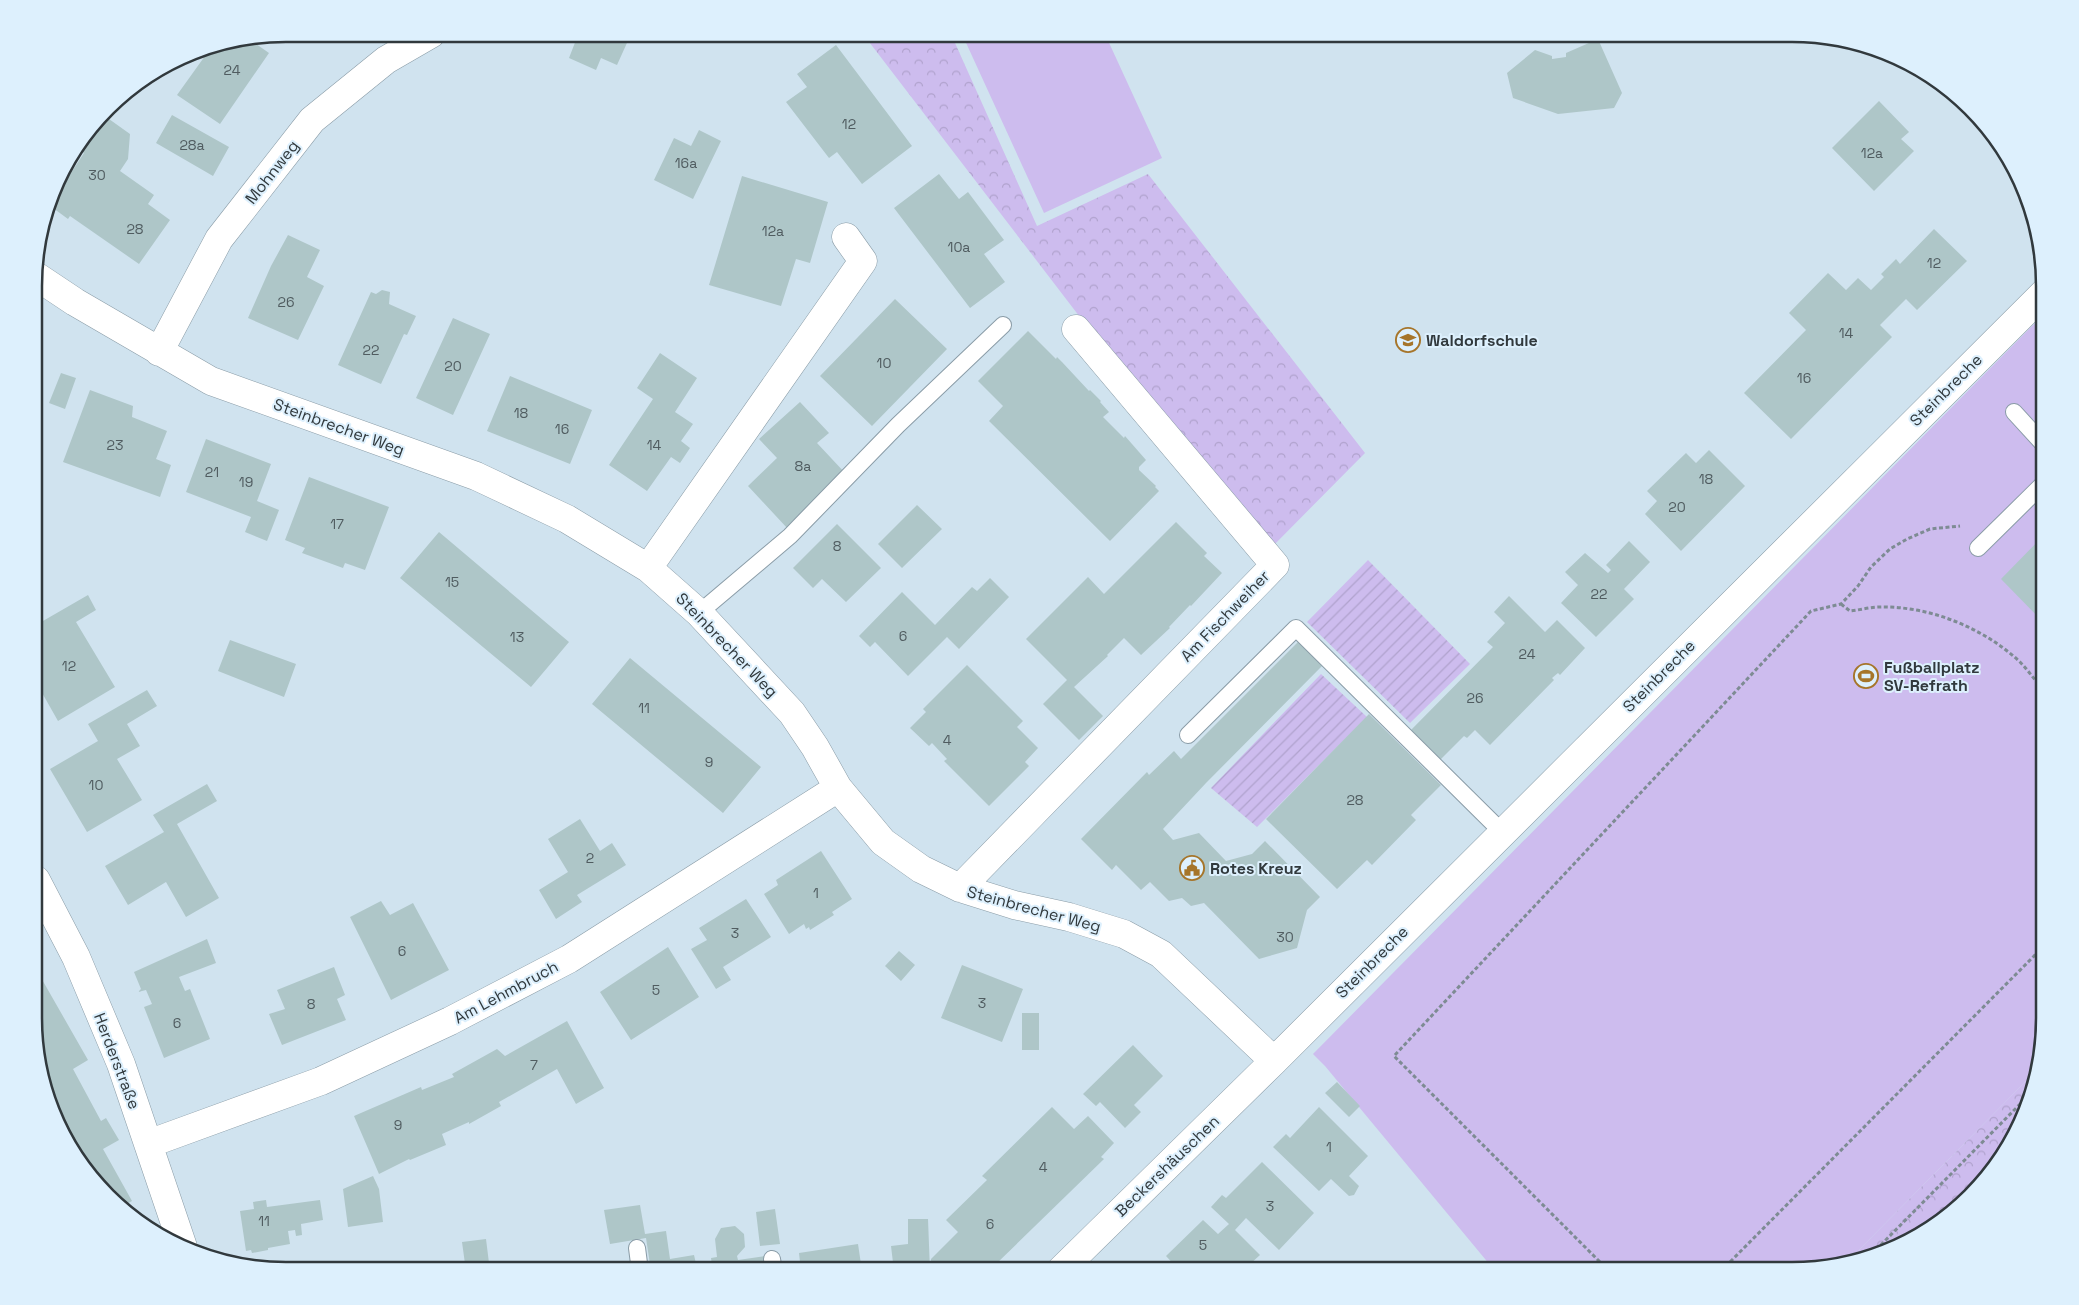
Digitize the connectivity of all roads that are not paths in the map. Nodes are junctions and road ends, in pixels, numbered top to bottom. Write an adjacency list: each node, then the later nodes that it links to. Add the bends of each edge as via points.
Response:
1 (417, 42): 7 (street, Mohnweg, via 386,60 312,120 219,239)
2 (846, 237): 12 (street, via 863,261)
3 (42, 280): 7 (street, Steinbrecher Weg)
4 (2036, 301): 16 (street, Steinbreche)
5 (1003, 324): 13 (lane, via 790,536)
6 (1076, 329): 17 (street, Am Fischweiher, via 1275,565)
7 (159, 352): 12 (street, Steinbrecher Weg, via 211,381 476,476 567,519)
8 (2014, 412): 9 (lane)
9 (2036, 436)
10 (2036, 491): 11 (lane)
11 (1978, 548)
12 (648, 568): 13 (street, Steinbrecher Weg)
13 (699, 613): 15 (street, Steinbrecher Weg, via 792,713)
14 (1188, 734): 16 (lane, via 1296,628)
15 (838, 788): 17 (street, Steinbrecher Weg, via 882,842 921,869); 20 (street, Am Lehmbruch, via 569,959 450,1021 321,1081)
16 (1502, 832): 19 (street, Steinbreche)
17 (960, 888): 19 (street, Steinbrecher Weg, via 1124,934 1161,954)
18 (42, 892): 20 (street, Herderstraße, via 76,957 121,1064)
19 (1274, 1060): 24 (street, Beckershäuschen)
20 (148, 1144): 21 (street, Herderstraße)
21 (181, 1238)
22 (637, 1248): 23 (lane)
23 (639, 1262)
24 (1069, 1262)

